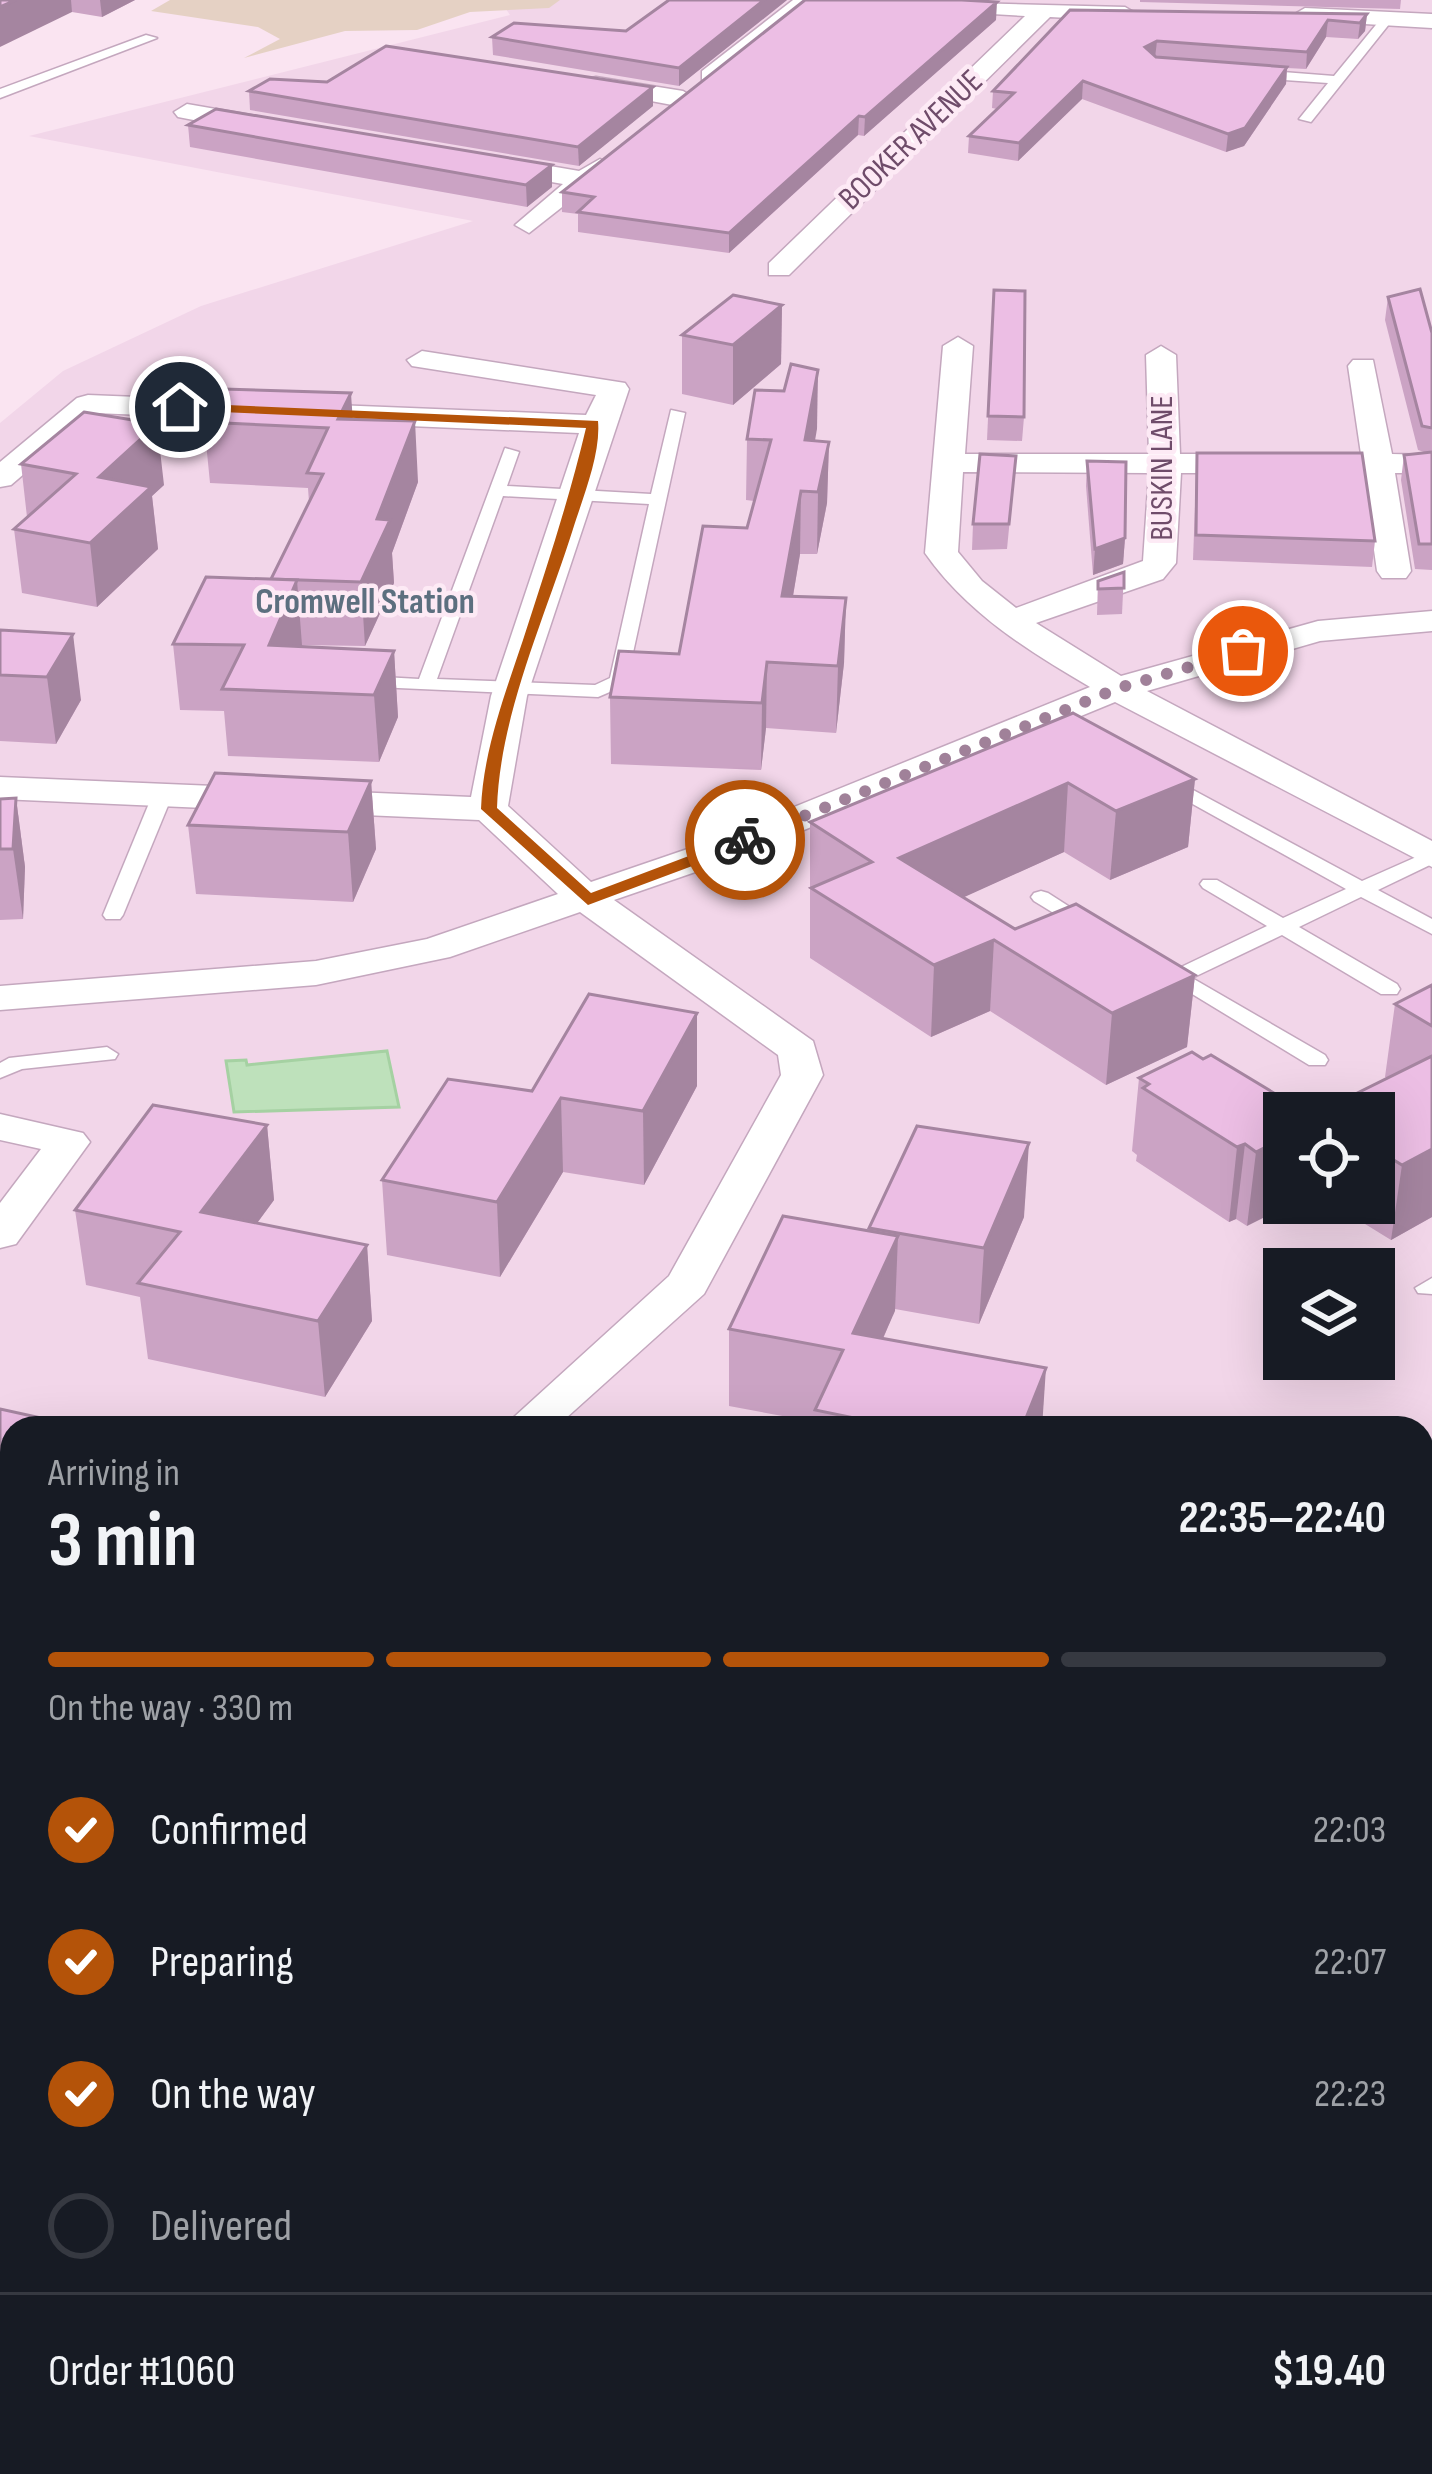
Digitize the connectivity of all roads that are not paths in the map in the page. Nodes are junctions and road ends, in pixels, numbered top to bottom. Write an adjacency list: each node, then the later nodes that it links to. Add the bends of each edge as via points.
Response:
1 (808, 0): 13 (street)
2 (870, 0): 3 (street)
3 (1043, 10): 4 (street); 22 (street, BOOKER AVENUE)
4 (1150, 15)
5 (1284, 15): 6 (street)
6 (1388, 18): 7 (street); 11 (lane)
7 (1432, 21)
8 (152, 38): 12 (lane)
9 (1247, 73): 11 (lane)
10 (569, 80): 13 (street)
11 (1338, 80): 15 (lane)
12 (0, 94)
13 (683, 99): 16 (street)
14 (187, 112): 17 (street)
15 (1306, 119)
16 (650, 126)
17 (281, 128)
18 (618, 153): 20 (street)
19 (468, 160): 20 (street)
20 (585, 180): 21 (street)
21 (530, 225)
22 (779, 269)
23 (958, 346): 30 (street)
24 (1161, 355): 31 (street, BUSKIN LANE)
25 (422, 360): 28 (street, via 614,389)
26 (1364, 366): 33 (street)
27 (677, 413): 37 (lane)
28 (593, 424): 34 (street, via 88,404); 36 (street)
29 (511, 452): 35 (lane)
30 (949, 463): 31 (street); 39 (street, via 941,553 950,572)
31 (1165, 463): 33 (street); 39 (street, BUSKIN LANE, via 1163,550 1151,572)
32 (1432, 464): 33 (street)
33 (1381, 465): 38 (street)
34 (0, 478)
35 (498, 491): 36 (lane); 42 (lane)
36 (578, 494): 37 (lane); 43 (street)
37 (656, 499): 43 (lane, via 619,681 598,691)
38 (1394, 571)
39 (1010, 621): 44 (street)
40 (1432, 621): 44 (street, via 1318,631)
41 (383, 683): 42 (lane)
42 (426, 684): 43 (lane)
43 (514, 687): 48 (street)
44 (1119, 688): 49 (street); 53 (street)
45 (1156, 776): 51 (lane)
46 (0, 788): 47 (street)
47 (162, 796): 48 (street); 54 (lane)
48 (489, 809): 53 (street)
49 (1432, 856): 51 (lane)
50 (1210, 884): 55 (lane)
51 (1364, 891): 55 (lane); 56 (lane)
52 (1041, 897): 57 (lane)
53 (588, 900): 59 (street, via 436,949 316,973); 65 (street, via 798,1050 802,1075 688,1284)
54 (113, 915)
55 (1282, 926): 57 (lane); 58 (lane)
56 (1432, 928)
57 (1177, 977): 61 (lane)
58 (1389, 989)
59 (0, 998)
60 (107, 1054): 62 (lane)
61 (1317, 1060)
62 (0, 1071)
63 (0, 1127): 64 (street, via 68,1142)
64 (0, 1234)
65 (540, 1416)

